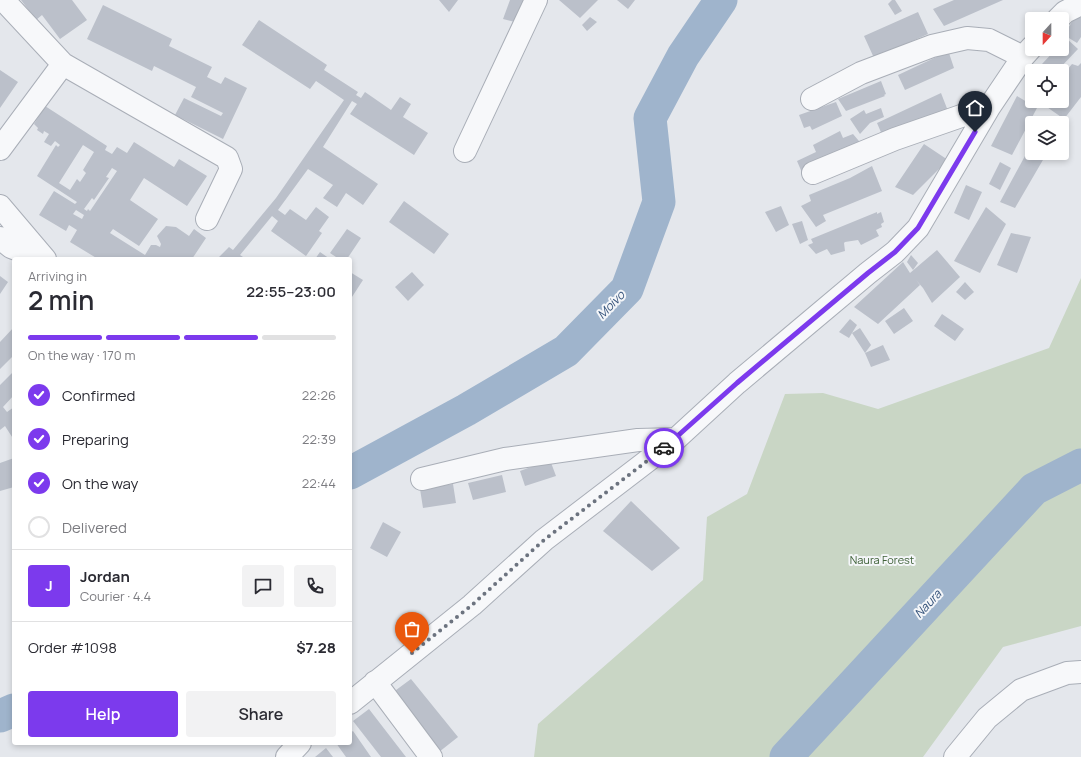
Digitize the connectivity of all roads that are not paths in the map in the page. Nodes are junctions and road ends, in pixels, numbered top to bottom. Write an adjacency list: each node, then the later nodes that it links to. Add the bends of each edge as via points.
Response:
1 (536, 0): 11 (street)
2 (7, 4): 7 (street)
3 (1081, 4): 4 (street)
4 (1065, 12)
5 (1025, 51): 8 (street, via 989,40 967,38 932,46 861,73)
6 (1025, 56): 9 (street)
7 (63, 64): 10 (street); 14 (street, via 227,158 231,169)
8 (812, 99)
9 (990, 106): 12 (street, via 896,139); 18 (street, via 918,228 908,240 737,383)
10 (2, 143)
11 (465, 150)
12 (813, 173)
13 (0, 206): 17 (street)
14 (207, 219)
15 (0, 238): 16 (street, via 11,247)
16 (38, 257)
17 (42, 257)
18 (676, 439): 19 (street, via 631,441 505,459); 21 (street, via 544,540 472,605)
19 (422, 479)
20 (1081, 672): 24 (street, via 1067,673 1021,690 987,718)
21 (375, 682): 22 (street); 23 (street)
22 (352, 702)
23 (431, 757)
24 (955, 757)

